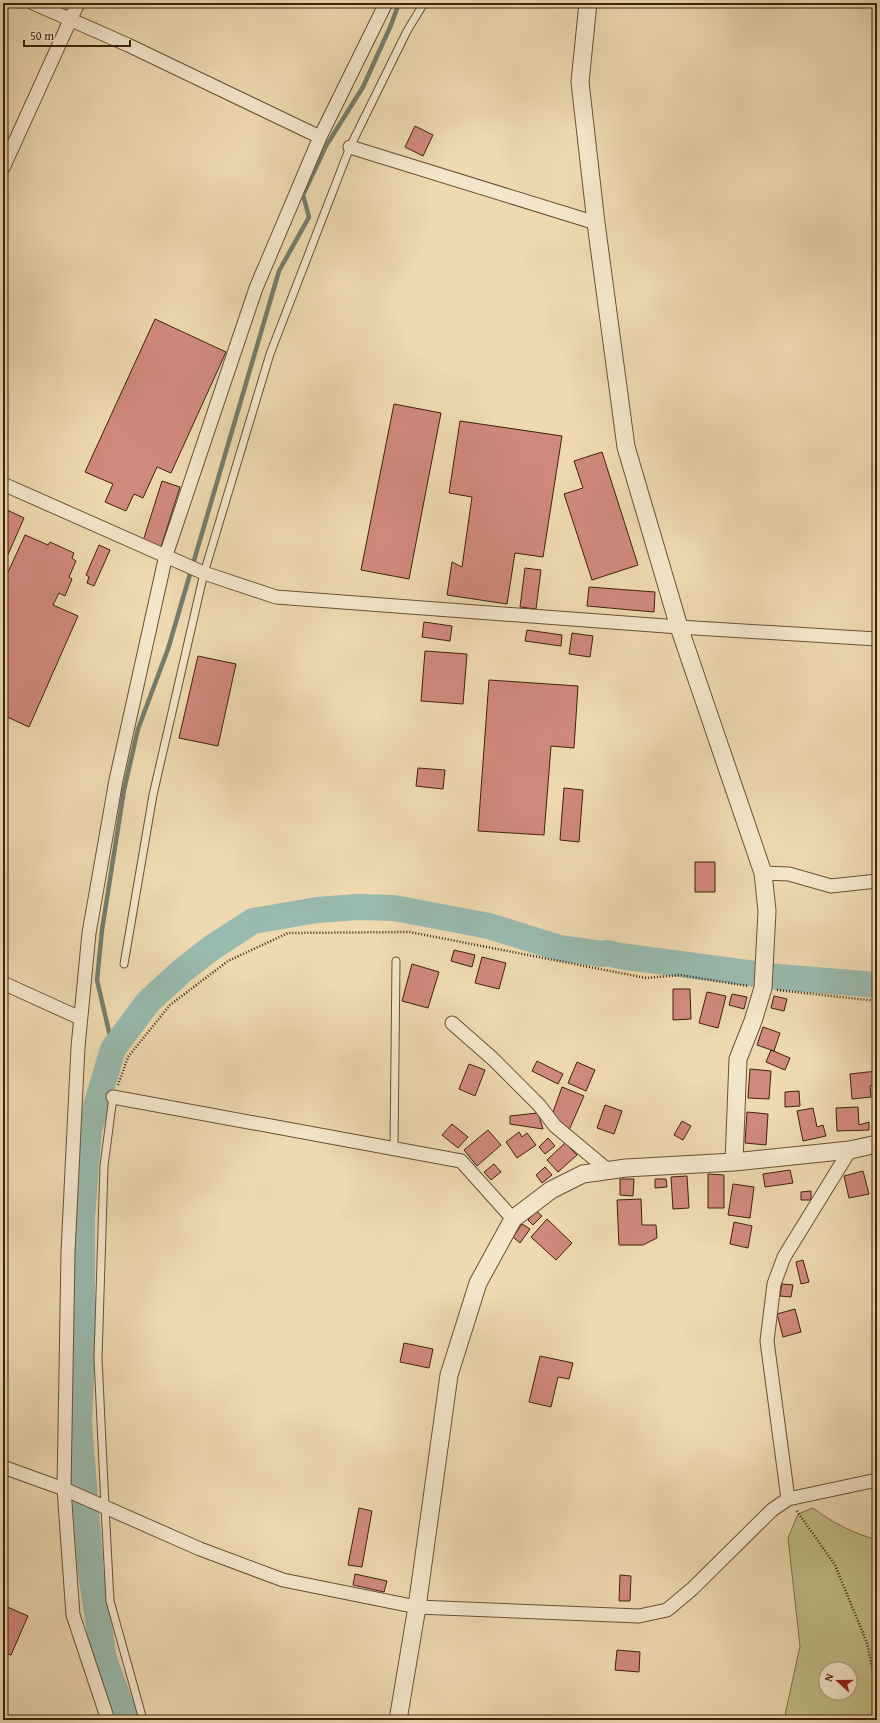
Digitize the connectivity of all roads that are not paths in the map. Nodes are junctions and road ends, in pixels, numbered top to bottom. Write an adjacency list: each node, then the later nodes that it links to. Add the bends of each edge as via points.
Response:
1 (33, 3): 6 (street)
2 (78, 3): 6 (street)
3 (386, 3): 7 (street)
4 (424, 3): 8 (lane, via 407,31)
5 (588, 3): 10 (street, via 580,82)
6 (70, 20): 7 (street); 9 (street)
7 (320, 137): 12 (street, via 256,288)
8 (350, 147): 10 (street); 13 (lane, via 270,354)
9 (3, 168)
10 (596, 223): 14 (street, via 626,447)
11 (3, 484): 12 (street)
12 (168, 556): 13 (street); 21 (street, via 116,780 89,933)
13 (204, 573): 14 (street, via 276,597); 19 (lane, via 153,795)
14 (679, 627): 15 (street); 16 (street)
15 (877, 639)
16 (763, 873): 17 (street, via 789,874 831,886); 27 (street, via 767,911 762,988 753,1022 738,1059)
17 (877, 881)
18 (396, 961): 25 (lane)
19 (124, 964)
20 (3, 983): 21 (street)
21 (80, 1018): 32 (street, via 68,1252)
22 (452, 1023): 28 (street, via 493,1059 539,1105 555,1126)
23 (113, 1097): 25 (street); 34 (lane, via 104,1166 98,1358)
24 (877, 1144): 26 (street)
25 (394, 1148): 29 (street, via 462,1161)
26 (850, 1150): 27 (street); 33 (street, via 784,1257 774,1284 767,1341)
27 (734, 1162): 28 (street)
28 (610, 1171): 29 (street, via 584,1174 551,1190)
29 (513, 1219): 35 (street, via 478,1283 449,1375)
30 (3, 1467): 32 (street)
31 (877, 1480): 33 (street)
32 (64, 1489): 34 (street); 36 (street, via 73,1615)
33 (788, 1499): 35 (street, via 772,1510 692,1589 667,1610 639,1616)
34 (105, 1507): 35 (street, via 200,1549 283,1580); 37 (lane, via 110,1601)
35 (417, 1607): 38 (street)
36 (108, 1720)
37 (143, 1720)
38 (398, 1720)

